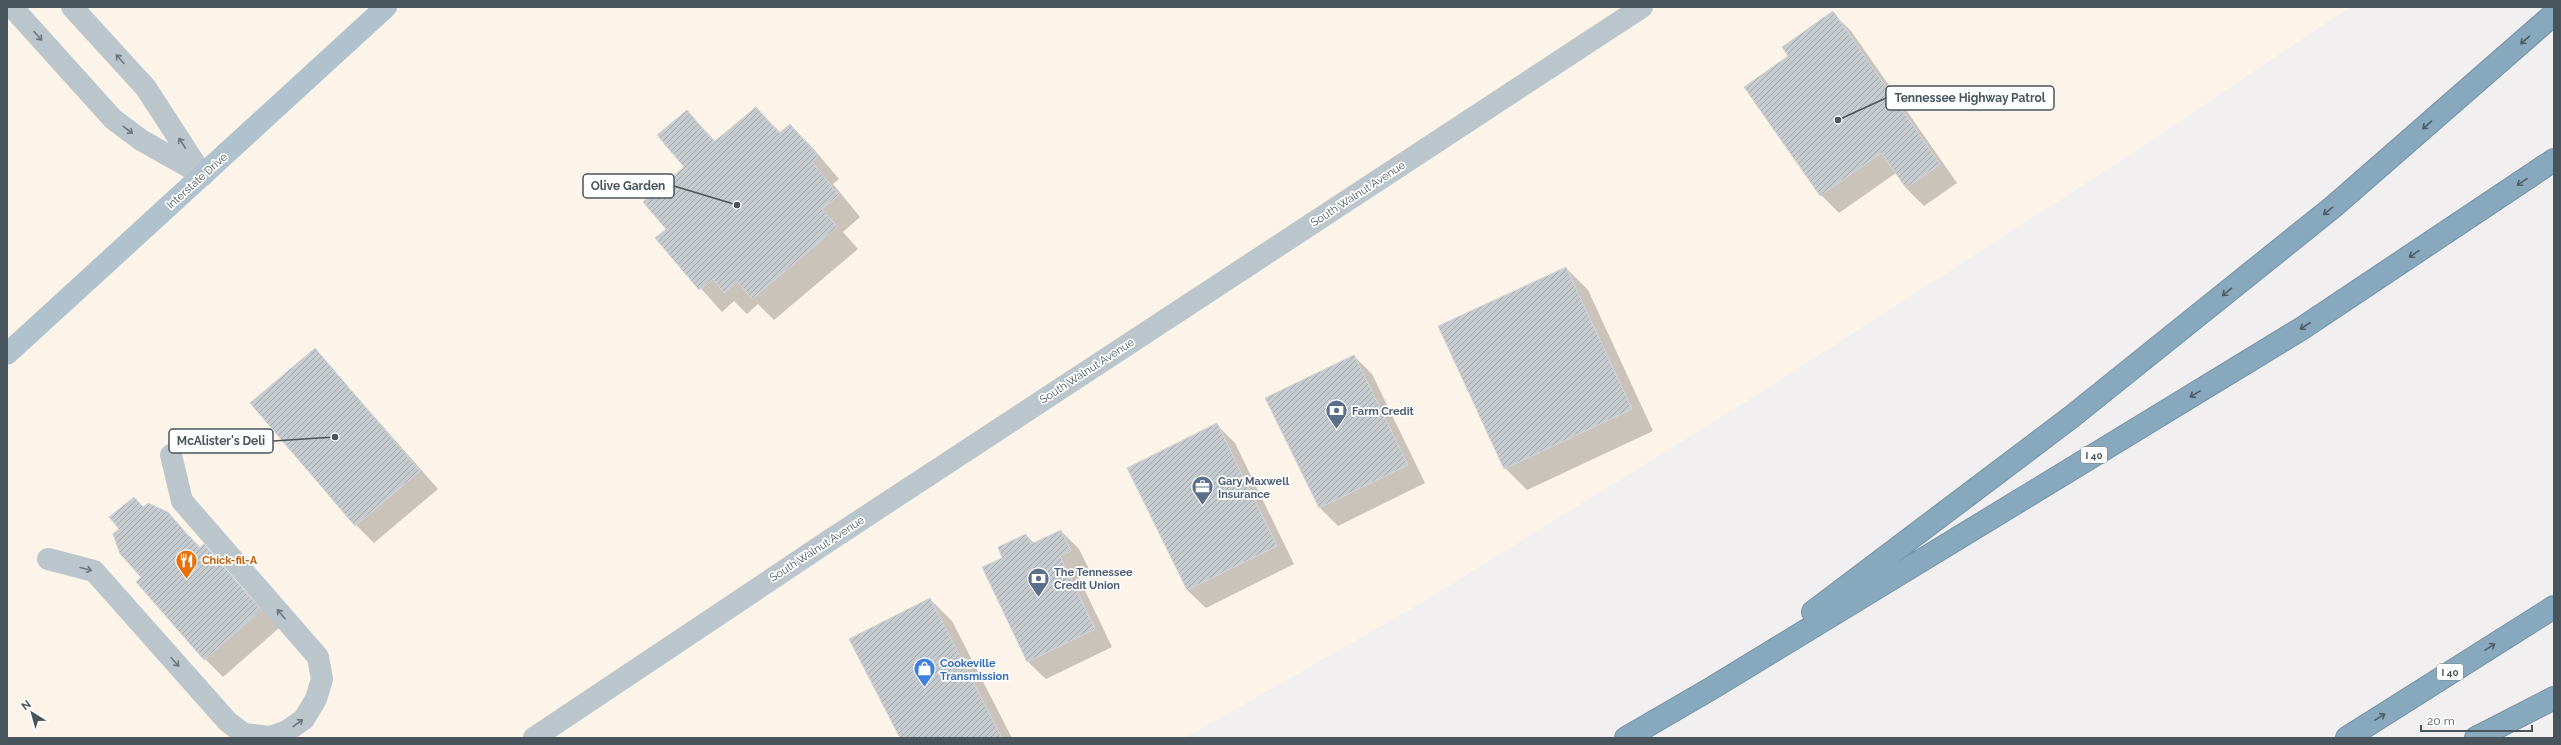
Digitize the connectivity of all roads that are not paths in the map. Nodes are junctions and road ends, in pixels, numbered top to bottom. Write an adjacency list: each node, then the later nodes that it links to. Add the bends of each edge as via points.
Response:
1 (12, 7): 7 (street, one-way to 7, via 113,119 141,140)
2 (72, 7): 7 (street, one-way to 2, via 146,88)
3 (386, 7): 7 (main road, Interstate Drive)
4 (1642, 7): 14 (street, South Walnut Avenue, via 810,553)
5 (2554, 14): 12 (highway, one-way to 12, via 2333,207 2088,404)
6 (2554, 160): 12 (highway, I 40, one-way to 12, via 2302,329)
7 (203, 176): 8 (main road, Interstate Drive)
8 (7, 354)
9 (171, 455): 10 (street, one-way to 9, via 94,571 228,722 244,734 270,737 287,731 304,719 316,699 322,679 318,657 182,501)
10 (48, 559)
11 (2554, 606): 16 (highway, I 40, one-way to 11)
12 (1712, 688): 15 (highway, I 40)
13 (2554, 698): 17 (highway)
14 (534, 738)
15 (1626, 738)
16 (2347, 738)
17 (2476, 738)

